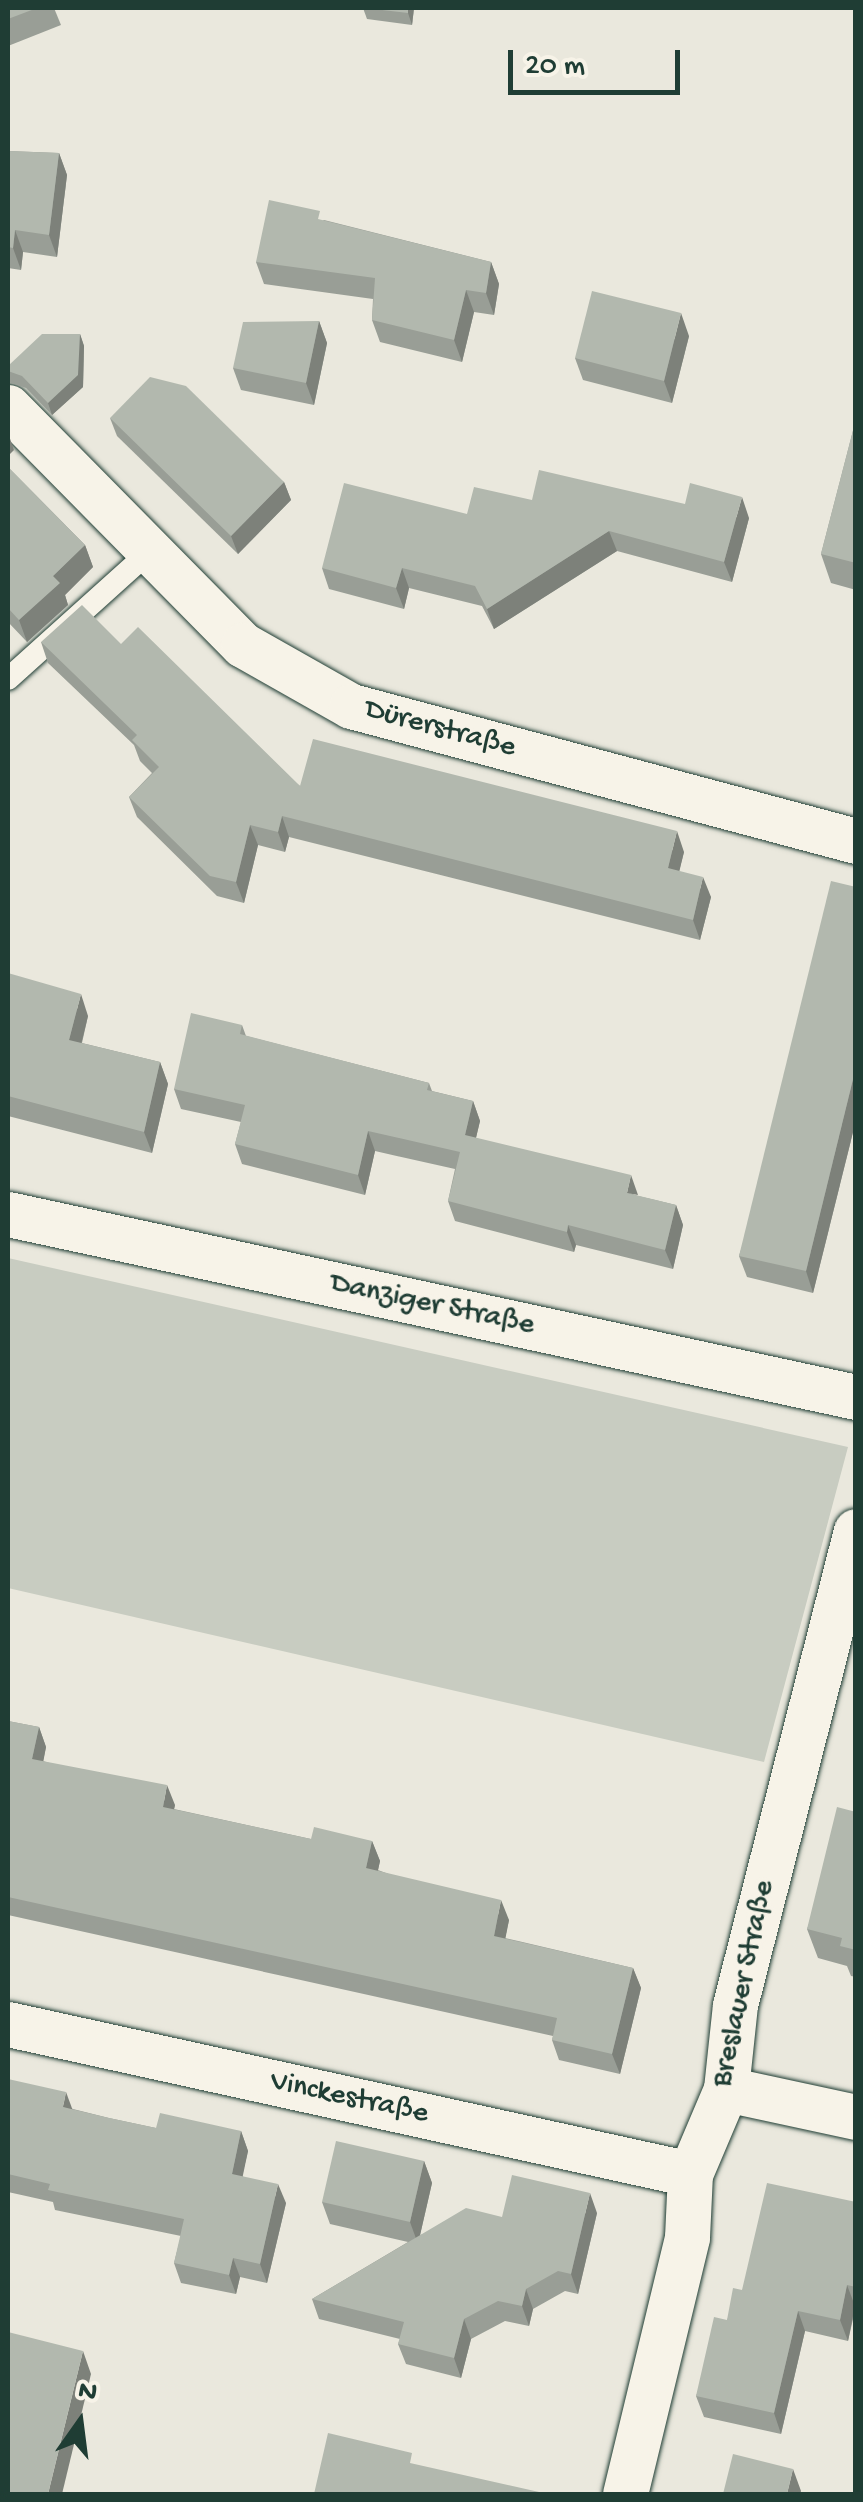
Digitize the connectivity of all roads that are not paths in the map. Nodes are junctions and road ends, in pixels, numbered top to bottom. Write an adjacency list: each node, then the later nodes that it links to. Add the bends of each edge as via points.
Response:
1 (8, 407): 2 (street, Dürerstraße)
2 (150, 551): 3 (lane); 4 (street, Dürerstraße, via 243,645 350,706)
3 (8, 679)
4 (856, 841)
5 (8, 1214): 6 (street, Danziger Straße)
6 (856, 1397)
7 (856, 1531): 9 (street, Breslauer Straße, via 734,2004)
8 (8, 2024): 11 (street, Vinckestraße)
9 (726, 2089): 10 (street); 11 (street, Breslauer Straße)
10 (856, 2117)
11 (690, 2174): 12 (street, Breslauer Straße, via 687,2236)
12 (624, 2494)

